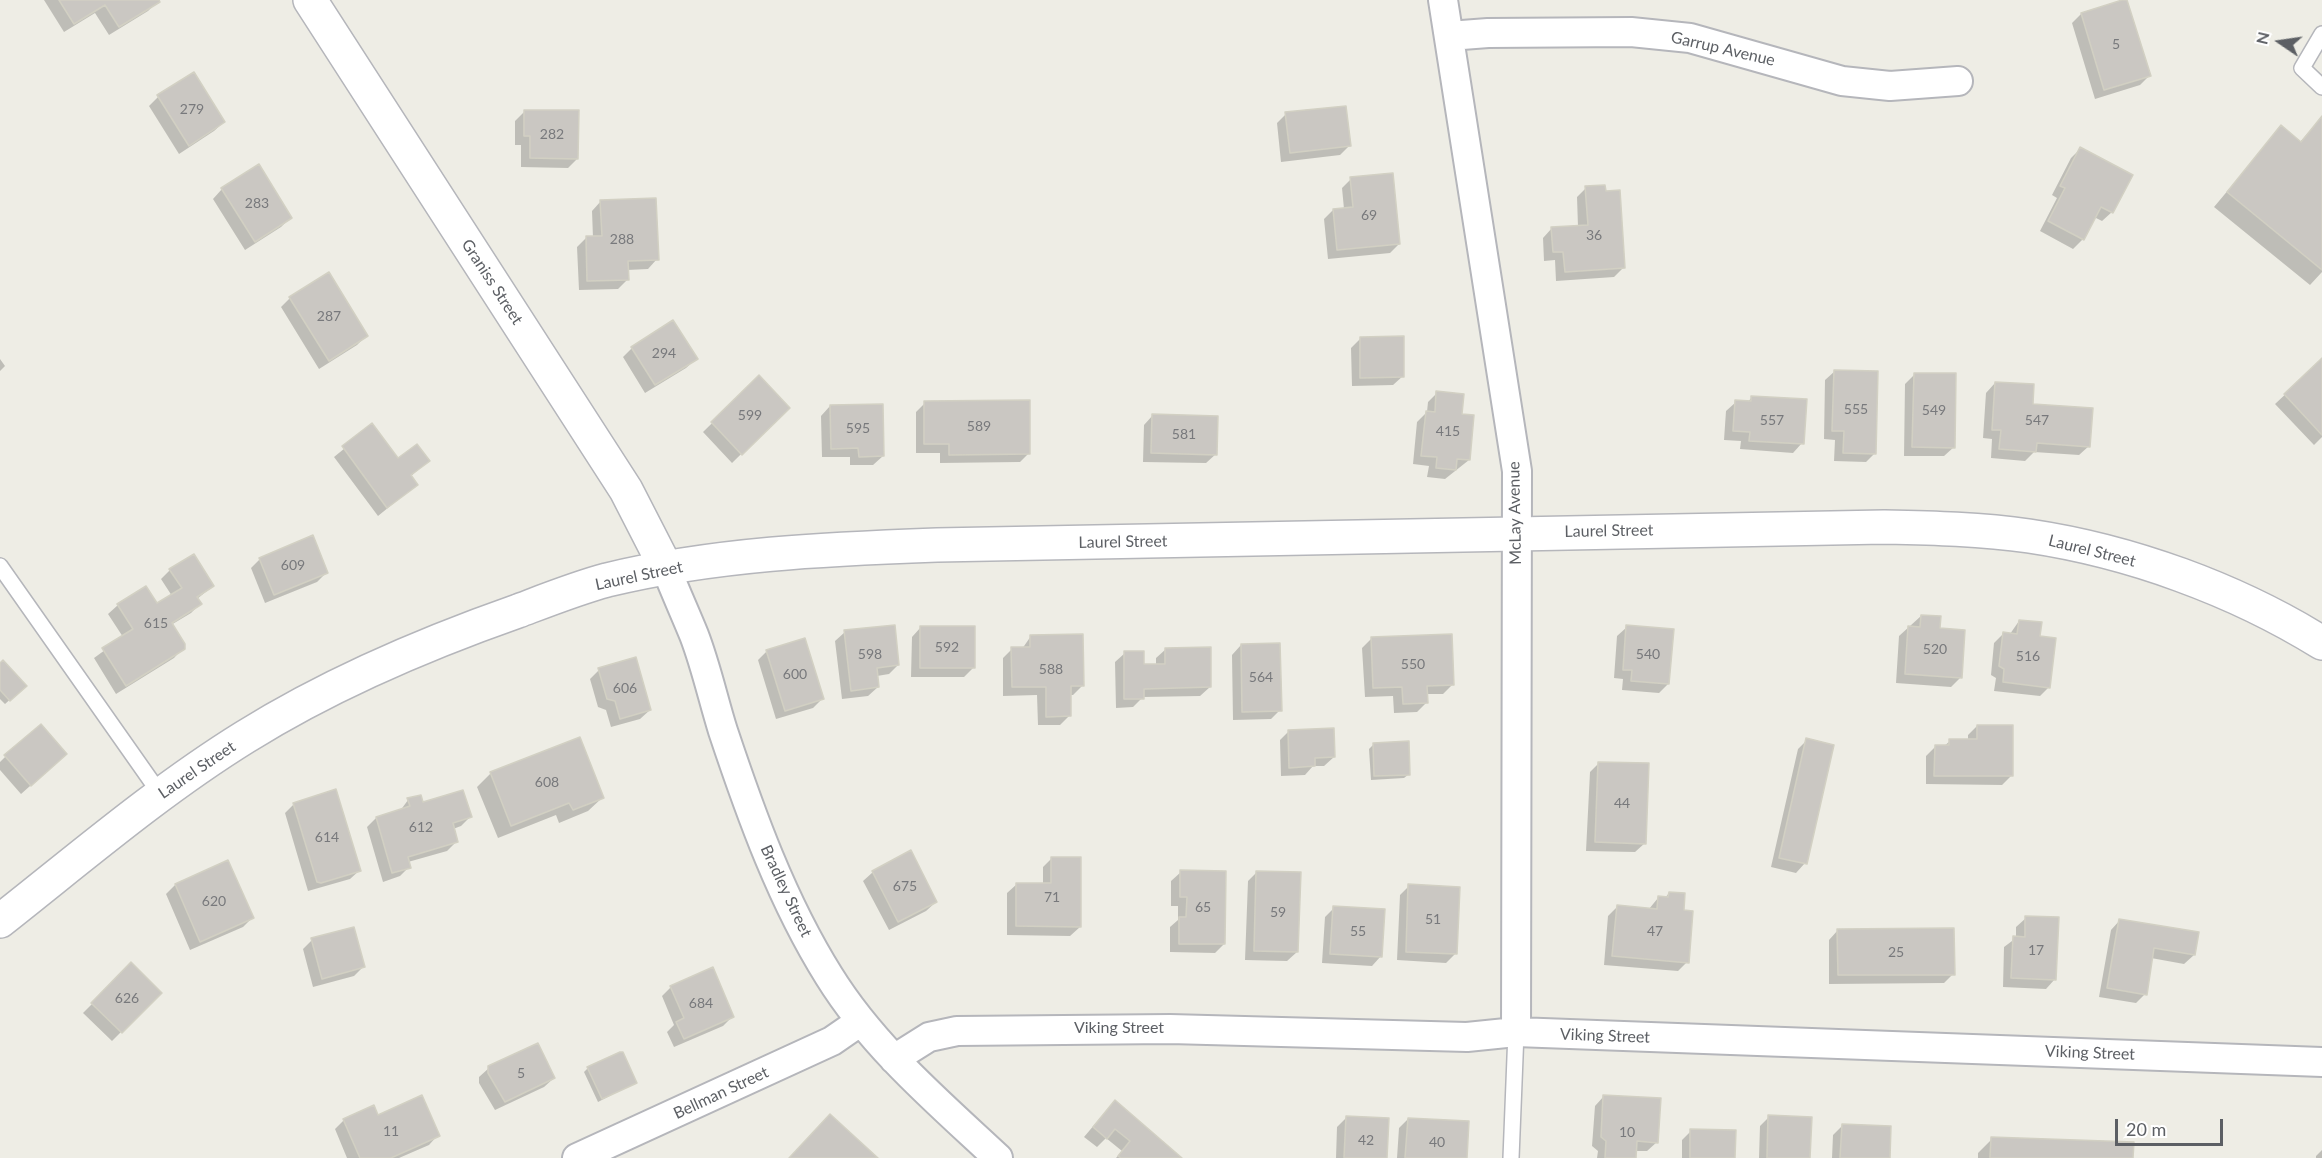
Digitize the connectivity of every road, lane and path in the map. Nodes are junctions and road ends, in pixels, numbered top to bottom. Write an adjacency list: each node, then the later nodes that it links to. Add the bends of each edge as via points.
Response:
1 (310, 0): 9 (street, Graniss Street, via 626,490)
2 (1443, 0): 4 (street, McLay Avenue)
3 (2322, 34): 6 (lane, via 2302,69)
4 (1449, 36): 5 (street, Garrup Avenue, via 1631,32 1690,38 1842,81 1890,86); 7 (street, McLay Avenue, via 1517,471)
5 (1958, 81)
6 (2322, 87)
7 (1516, 533): 9 (street, Laurel Street, via 842,549); 10 (street, Laurel Street, via 1884,527 1965,529 2028,536 2114,555 2191,580 2259,607); 14 (street, McLay Avenue)
8 (0, 566): 11 (lane)
9 (666, 568): 11 (street, Laurel Street, via 605,581 535,605 360,675 245,737); 13 (street, Bradley Street, via 695,637 765,848 791,908 828,976)
10 (2322, 643)
11 (161, 795): 12 (street, Laurel Street)
12 (0, 921)
13 (861, 1021): 15 (street, Bradley Street); 17 (street, Bellman Street, via 832,1041)
14 (1516, 1032): 15 (street, Viking Street, via 1467,1037 1170,1029 957,1030 929,1037); 16 (street, Viking Street); 19 (lane)
15 (894, 1059): 18 (street, Bradley Street)
16 (2322, 1062)
17 (577, 1158)
18 (998, 1158)
19 (1511, 1158)

